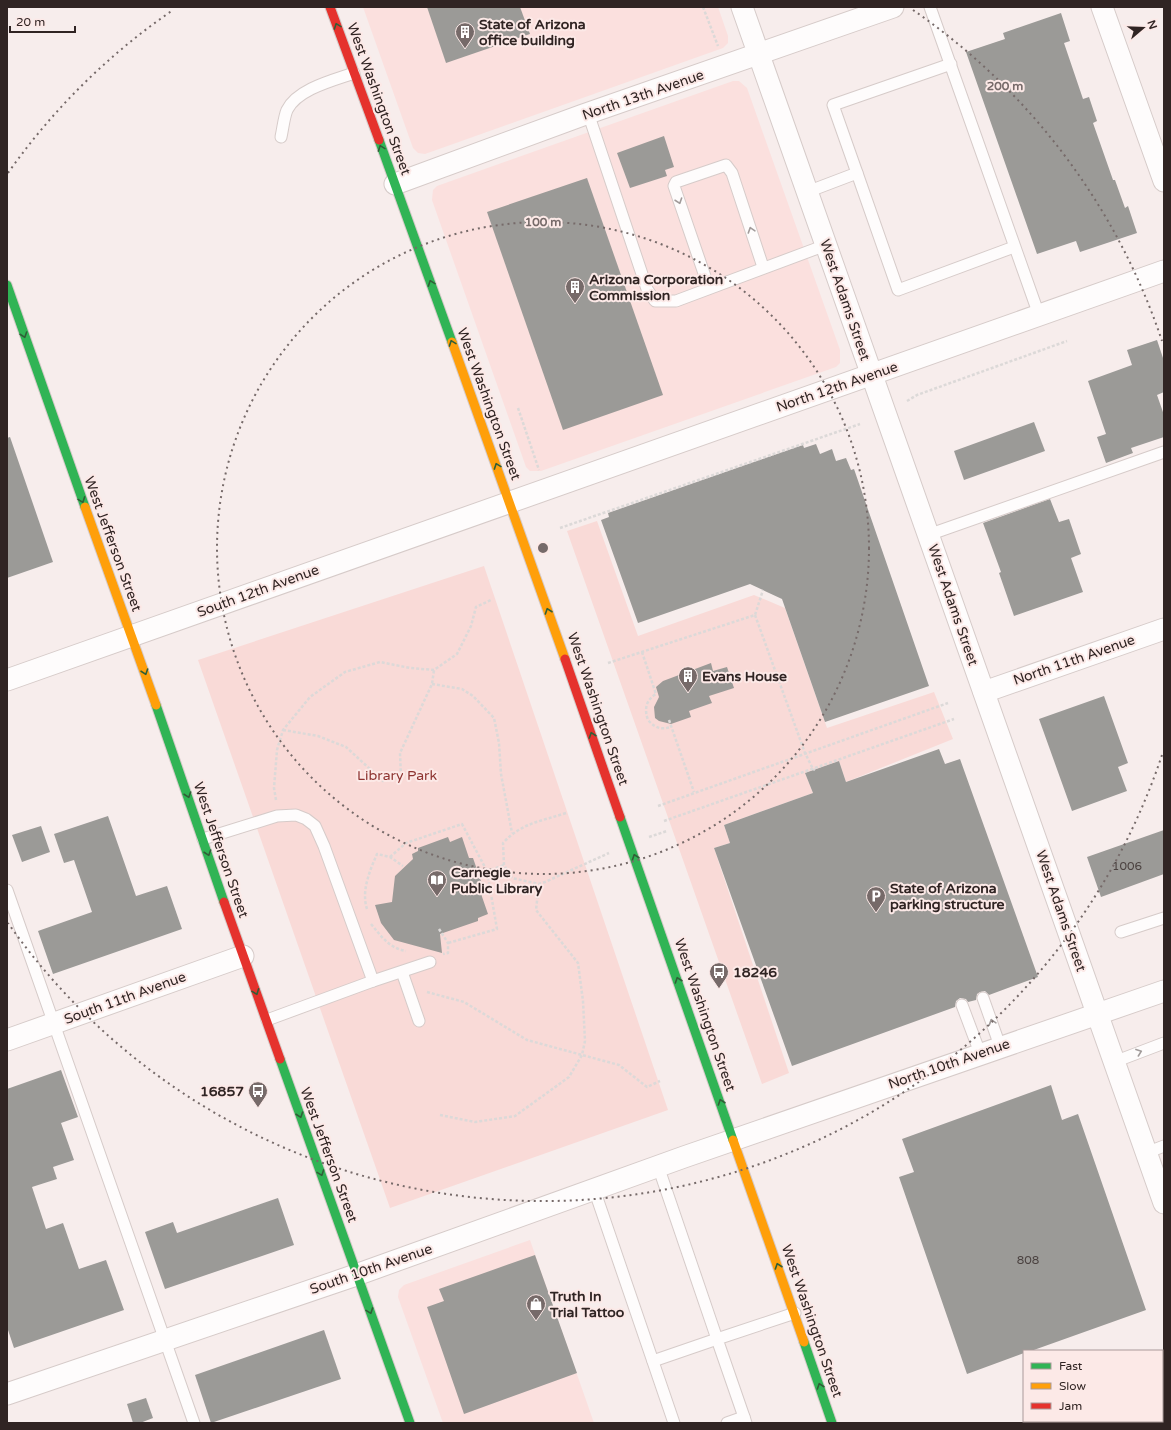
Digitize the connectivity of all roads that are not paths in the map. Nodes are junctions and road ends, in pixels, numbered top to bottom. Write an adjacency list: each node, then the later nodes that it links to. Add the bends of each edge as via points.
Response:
1 (330, 7): 8 (main road, West Washington Street, one-way to 1)
2 (742, 7): 6 (street, West Adams Street)
3 (893, 7): 6 (street, North 13th Avenue)
4 (930, 7): 7 (lane)
5 (1102, 7): 12 (street)
6 (758, 54): 9 (street, North 13th Avenue); 14 (street, West Adams Street)
7 (950, 64): 11 (lane, via 833,105); 16 (lane)
8 (354, 73): 10 (lane, via 317,86 299,96 287,109); 13 (main road, West Washington Street, one-way to 8)
9 (588, 113): 13 (street, North 13th Avenue); 20 (lane, via 647,289 655,301 676,301)
10 (281, 137)
11 (857, 173): 14 (lane); 16 (lane, via 898,290)
12 (1164, 182)
13 (395, 184): 25 (main road, West Washington Street, one-way to 13)
14 (807, 192): 15 (street, West Adams Street)
15 (826, 245): 17 (lane); 23 (street, West Adams Street)
16 (1014, 247): 21 (lane)
17 (763, 267): 20 (lane); 20 (lane, one-way to 20, via 732,173 726,165 676,182 674,186)
18 (1164, 271): 21 (street, North 12th Avenue)
19 (7, 285): 22 (main road, West Jefferson Street)
20 (708, 288)
21 (1039, 315): 23 (street, North 12th Avenue)
22 (13, 320): 28 (main road, West Jefferson Street, one-way to 28)
23 (872, 375): 25 (street, North 12th Avenue); 26 (street, West Adams Street)
24 (1164, 452): 26 (lane)
25 (510, 502): 28 (street, South 12th Avenue); 51 (main road, West Washington Street, one-way to 25)
26 (928, 535): 30 (street, West Adams Street)
27 (1164, 629): 30 (street, North 11th Avenue)
28 (132, 635): 29 (street, South 12th Avenue); 31 (main road, West Jefferson Street, one-way to 31)
29 (7, 680)
30 (984, 692): 42 (street, West Adams Street)
31 (203, 839): 35 (main road, West Jefferson Street, one-way to 35); 38 (lane, via 277,816 296,815 315,826)
32 (7, 890): 45 (lane)
33 (1164, 918): 34 (lane)
34 (1121, 932)
35 (243, 956): 43 (main road, West Jefferson Street, one-way to 43); 45 (street, South 11th Avenue)
36 (430, 962): 37 (lane)
37 (402, 972): 38 (lane); 44 (lane)
38 (373, 981): 43 (lane)
39 (1164, 991): 42 (street, North 10th Avenue)
40 (982, 998): 48 (lane, one-way to 40)
41 (962, 1005): 49 (lane)
42 (1097, 1014): 48 (street, North 10th Avenue); 50 (street, West Adams Street)
43 (267, 1020): 56 (main road, West Jefferson Street, one-way to 56)
44 (418, 1021)
45 (53, 1023): 46 (street, South 11th Avenue); 59 (lane)
46 (7, 1040)
47 (1164, 1043): 50 (lane, one-way to 47)
48 (1000, 1046): 49 (street, North 10th Avenue)
49 (980, 1053): 51 (street, North 10th Avenue)
50 (1114, 1062): 52 (street, West Adams Street)
51 (734, 1139): 53 (street, South 10th Avenue); 57 (main road, West Washington Street, one-way to 51)
52 (1155, 1150): 55 (street, West Adams Street)
53 (658, 1166): 54 (street, South 10th Avenue); 58 (lane)
54 (594, 1189): 56 (street, South 10th Avenue); 60 (lane)
55 (1164, 1203)
56 (356, 1275): 59 (street, South 10th Avenue); 64 (main road, West Jefferson Street, one-way to 64)
57 (795, 1312): 58 (lane); 67 (main road, West Washington Street, one-way to 57)
58 (717, 1339): 60 (lane); 62 (lane)
59 (165, 1341): 61 (street, South 10th Avenue); 63 (lane)
60 (653, 1361): 65 (lane)
61 (7, 1394)
62 (745, 1420): 66 (lane)
63 (194, 1423)
64 (410, 1423)
65 (674, 1423)
66 (727, 1423)
67 (832, 1423)

